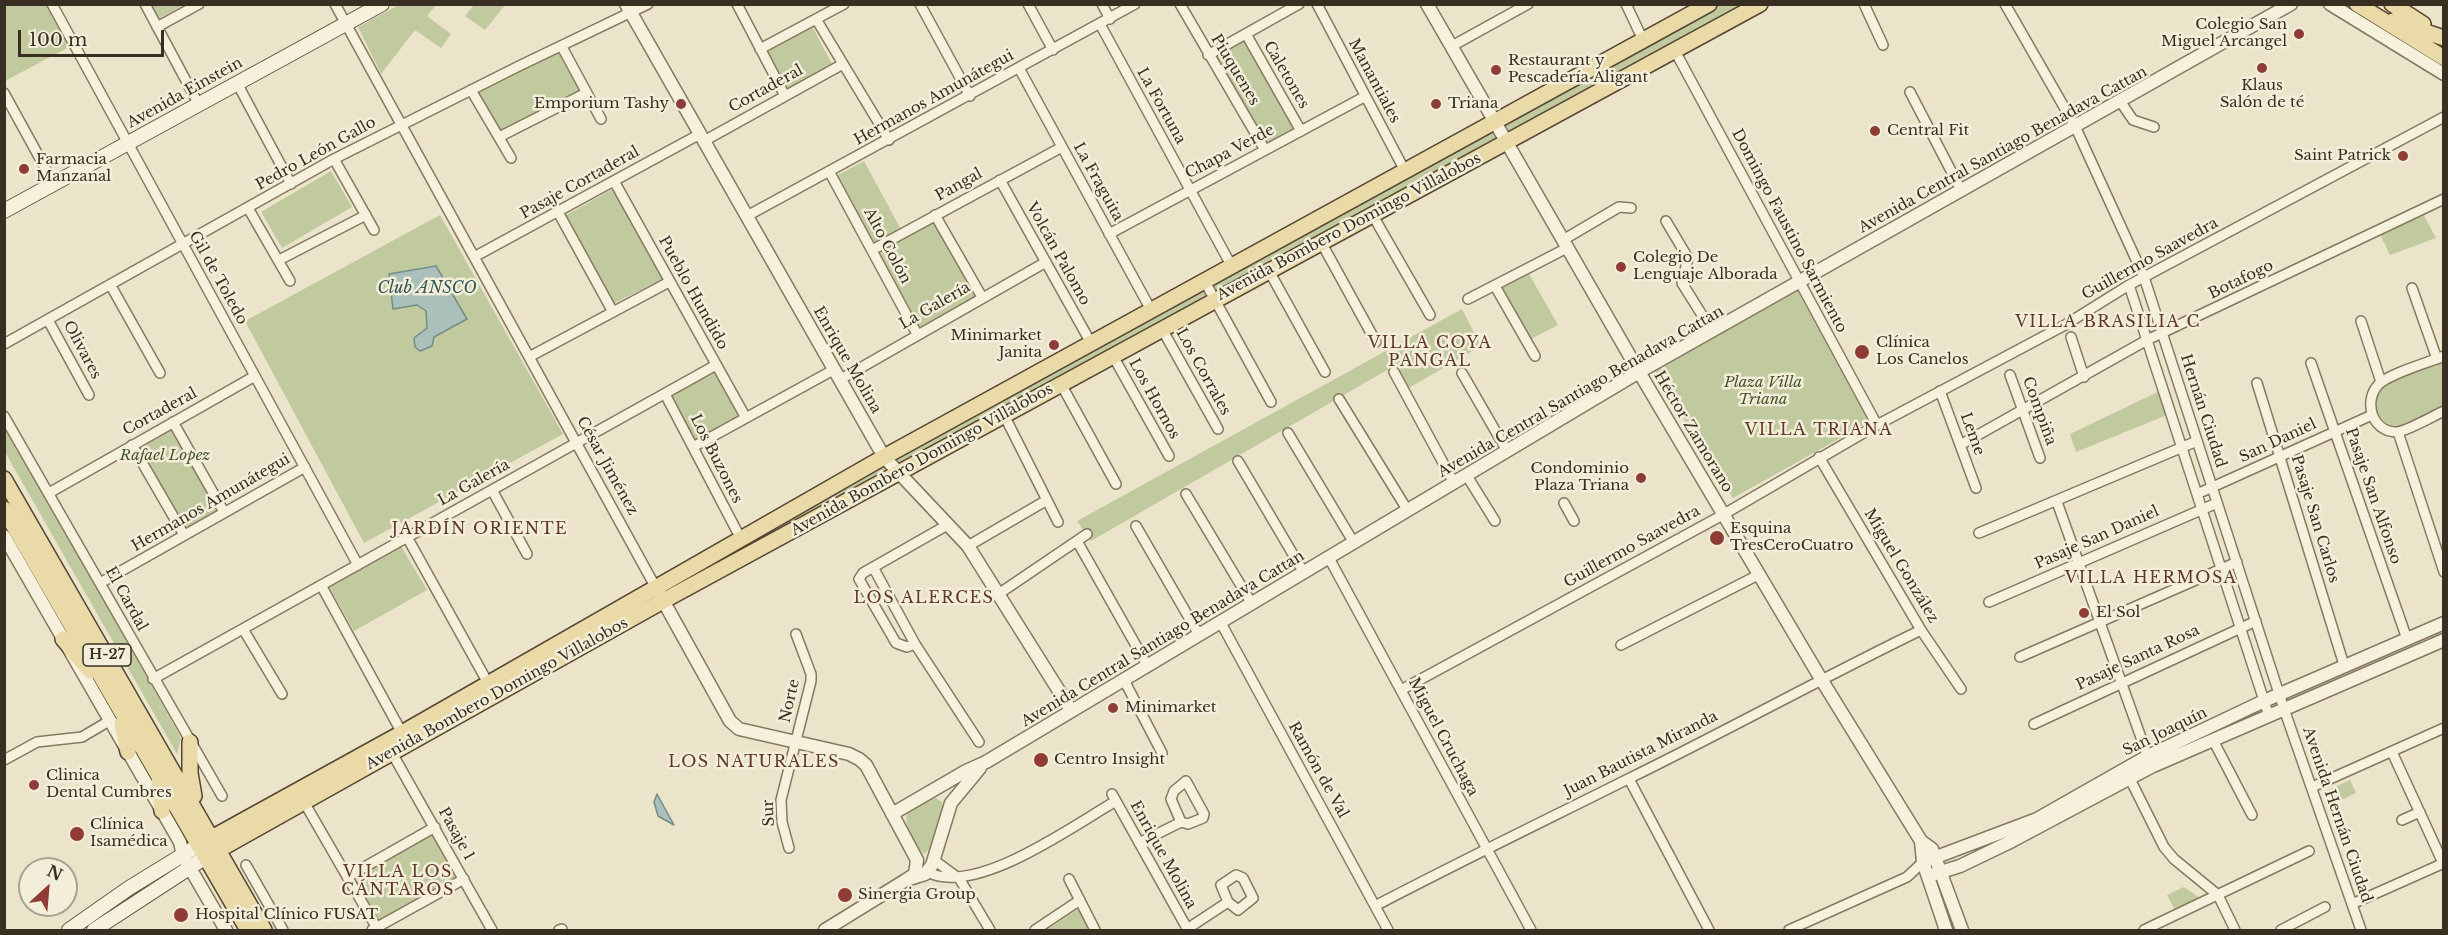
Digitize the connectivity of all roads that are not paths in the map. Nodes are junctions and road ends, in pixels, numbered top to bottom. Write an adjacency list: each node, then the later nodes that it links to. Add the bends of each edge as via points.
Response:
1 (52, 4): 69 (street, Gil de Toledo)
2 (145, 4): 33 (street)
3 (199, 4): 33 (street)
4 (335, 4): 31 (street, César Jiménez)
5 (382, 4): 31 (main road, Avenida Einstein)
6 (648, 4): 27 (street, Pedro León Gallo)
7 (736, 4): 40 (street)
8 (844, 4): 29 (street)
9 (920, 4): 54 (street)
10 (1028, 4): 41 (street)
11 (1102, 4): 28 (street)
12 (1135, 4): 28 (street, Hermanos Amunátegui)
13 (1180, 4): 43 (street, Piuquenes)
14 (1299, 4): 34 (street)
15 (1317, 4): 55 (street, Manantiales)
16 (1427, 4): 38 (street, Héctor Zamorano)
17 (1528, 4): 38 (street)
18 (1626, 4): 36 (street)
19 (1709, 4): 36 (main road, Avenida Bombero Domingo Villalobos)
20 (1760, 4): 42 (main road, Avenida Bombero Domingo Villalobos)
21 (1864, 4): 37 (street)
22 (2005, 4): 62 (street, Hernán Ciudad)
23 (2291, 4): 56 (street, Avenida Central Santiago Benadava Cattan)
24 (2330, 4): 47 (street)
25 (2357, 4): 30 (main road)
26 (2392, 4): 35 (main road)
27 (629, 9): 39 (street, Pedro León Gallo); 66 (street, Enrique Molina)
28 (1110, 18): 32 (street, Hermanos Amunátegui)
29 (816, 19): 40 (street); 45 (street)
30 (2384, 21): 35 (main road); 44 (main road)
31 (346, 24): 48 (main road, Avenida Einstein); 61 (street, César Jiménez)
32 (1100, 24): 41 (street, Hermanos Amunátegui); 80 (street, La Fortuna)
33 (157, 27): 57 (street)
34 (1246, 34): 43 (street); 64 (street, Caletones)
35 (2444, 37)
36 (1643, 40): 60 (main road, Avenida Bombero Domingo Villalobos)
37 (1883, 45)
38 (1452, 46): 60 (street, Héctor Zamorano)
39 (562, 47): 49 (street, Pedro León Gallo); 52 (street)
40 (760, 49): 53 (street)
41 (1053, 50): 46 (street, Hermanos Amunátegui)
42 (1675, 51): 68 (main road, Avenida Bombero Domingo Villalobos); 106 (street, Domingo Faustino Sarmiento)
43 (1208, 55): 71 (street, Piuquenes)
44 (2444, 58)
45 (843, 64): 53 (street, Cortaderal); 67 (street)
46 (1020, 68): 54 (street, Hermanos Amunátegui); 70 (street, La Fraguita)
47 (2444, 74)
48 (237, 83): 57 (main road, Avenida Einstein); 79 (street)
49 (471, 90): 61 (street, Pedro León Gallo); 65 (street)
50 (1910, 92): 81 (street)
51 (4, 93): 78 (street)
52 (586, 93): 59 (street); 65 (street)
53 (785, 96): 66 (street, Cortaderal)
54 (970, 96): 67 (street, Hermanos Amunátegui)
55 (1364, 97): 64 (street, Chapa Verde); 74 (street, Manantiales)
56 (2120, 101): 62 (street, Avenida Central Santiago Benadava Cattan); 63 (street, via 2133,120)
57 (199, 105): 69 (main road, Avenida Einstein)
58 (2444, 117): 103 (street, Guillermo Saavedra)
59 (602, 119)
60 (1494, 122): 68 (street, Héctor Zamorano); 74 (main road, Avenida Bombero Domingo Villalobos)
61 (401, 125): 73 (street, Pedro León Gallo); 98 (street, César Jiménez)
62 (2075, 126): 81 (street, Avenida Central Santiago Benadava Cattan); 103 (street, Hernán Ciudad)
63 (2154, 127)
64 (1301, 130): 71 (street, Chapa Verde)
65 (499, 137): 72 (street)
66 (702, 138): 77 (street, Pasaje Cortaderal); 90 (street, Enrique Molina)
67 (889, 141): 75 (street, Hermanos Amunátegui)
68 (1505, 143): 87 (main road, Avenida Bombero Domingo Villalobos); 95 (street, Héctor Zamorano)
69 (126, 144): 78 (main road, Avenida Einstein); 96 (street, Gil de Toledo)
70 (1062, 147): 76 (street, Pangal); 93 (street, La Fraguita)
71 (1265, 150): 80 (street, Chapa Verde)
72 (511, 158)
73 (334, 159): 79 (street, Pedro León Gallo); 88 (street)
74 (1405, 171): 101 (main road, Avenida Bombero Domingo Villalobos)
75 (831, 173): 90 (street, Hermanos Amunátegui); 97 (street, Alto Colón)
76 (1000, 180): 89 (street, Pangal); 100 (street, Volcán Palomo)
77 (614, 181): 86 (street, Pasaje Cortaderal); 107 (street, Pueblo Hundido)
78 (54, 184): 85 (main road, Avenida Einstein)
79 (291, 184): 83 (street, Pedro León Gallo)
80 (1190, 190): 93 (street, Chapa Verde); 101 (street, La Fortuna)
81 (1961, 190): 106 (street, Avenida Central Santiago Benadava Cattan)
82 (2444, 200): 123 (street, Botafogo)
83 (248, 208): 96 (street, Pedro León Gallo); 99 (street)
84 (1630, 208): 95 (street, via 1619,207)
85 (4, 211)
86 (558, 212): 98 (street, Pasaje Cortaderal); 116 (street)
87 (1372, 214): 94 (main road, Avenida Bombero Domingo Villalobos); 117 (street)
88 (366, 215): 92 (street); 99 (street)
89 (935, 215): 97 (street, Pangal); 112 (street)
90 (747, 216): 139 (street, Enrique Molina)
91 (1666, 221): 121 (street, via 1688,258 1683,283)
92 (374, 230)
93 (1109, 234): 115 (street, La Fraguita)
94 (1321, 242): 102 (main road, Avenida Bombero Domingo Villalobos); 126 (street)
95 (1565, 244): 110 (street); 137 (street, Héctor Zamorano)
96 (183, 246): 109 (street, Pedro León Gallo); 142 (street, Gil de Toledo)
97 (872, 250): 122 (street, Alto Colón)
98 (474, 257): 131 (street, César Jiménez)
99 (279, 260): 105 (street)
100 (1046, 261): 112 (street, La Galería); 127 (street, Volcán Palomo)
101 (1231, 265): 104 (main road, Avenida Bombero Domingo Villalobos)
102 (1269, 271): 114 (main road, Avenida Bombero Domingo Villalobos); 135 (street)
103 (2144, 277): 108 (street, Guillermo Saavedra); 123 (street, Hernán Ciudad)
104 (1204, 280): 114 (street); 115 (main road, Avenida Bombero Domingo Villalobos)
105 (290, 281)
106 (1800, 281): 121 (street, Avenida Central Santiago Benadava Cattan); 159 (street, Domingo Faustino Sarmiento)
107 (669, 282): 116 (street); 134 (street, Pueblo Hundido)
108 (2129, 285): 125 (street, Hernán Ciudad); 147 (street, Guillermo Saavedra, via 2065,325)
109 (111, 286): 118 (street, Pedro León Gallo); 138 (street)
110 (1495, 286): 113 (street); 130 (street)
111 (2412, 288): 132 (street)
112 (982, 297): 122 (street, La Galería)
113 (1468, 299)
114 (1215, 300): 120 (main road, Avenida Bombero Domingo Villalobos); 151 (street)
115 (1151, 310): 127 (main road, Avenida Bombero Domingo Villalobos)
116 (613, 312): 131 (street)
117 (1430, 315)
118 (48, 320): 128 (street, Pedro León Gallo); 149 (street, Olivares)
119 (2361, 321): 144 (street)
120 (1162, 329): 129 (main road, Avenida Bombero Domingo Villalobos); 160 (street, Los Corrales)
121 (1712, 331): 137 (street, Avenida Central Santiago Benadava Cattan)
122 (916, 334): 139 (street, La Galería)
123 (2163, 335): 125 (street, Botafogo); 164 (street, Hernán Ciudad)
124 (2071, 337): 143 (street)
125 (2147, 340): 143 (street, Botafogo); 168 (street, Hernán Ciudad)
126 (1376, 342)
127 (1091, 343): 173 (main road, Avenida Bombero Domingo Villalobos)
128 (4, 344)
129 (1113, 356): 146 (main road, Avenida Bombero Domingo Villalobos); 171 (street, Los Hornos)
130 (1535, 356)
131 (529, 357): 165 (street, César Jiménez)
132 (2440, 358): 144 (street)
133 (2311, 363): 161 (street, Pasaje San Alfonso)
134 (716, 365): 148 (street, La Galería); 157 (street, Pueblo Hundido)
135 (1324, 372)
136 (1394, 372): 181 (street)
137 (1639, 372): 170 (street, Avenida Central Santiago Benadava Cattan); 197 (street, Héctor Zamorano)
138 (160, 373)
139 (838, 374): 157 (street, La Galería); 173 (street, Enrique Molina)
140 (1462, 374): 170 (street)
141 (2010, 375): 152 (street, Compiña)
142 (255, 376): 158 (street, Cortaderal); 177 (street, Gil de Toledo)
143 (2084, 377): 152 (street, Botafogo)
144 (2381, 382): 155 (street, via 2373,392)
145 (2257, 383): 172 (street, Pasaje San Carlos)
146 (1061, 384): 154 (main road, Avenida Bombero Domingo Villalobos); 182 (street)
147 (1940, 391): 159 (street, Guillermo Saavedra); 167 (street, Leme)
148 (665, 394): 165 (street, La Galería); 169 (street, Los Buzones)
149 (89, 395)
150 (1339, 399): 195 (street)
151 (1271, 402)
152 (2023, 411): 167 (street, Botafogo); 175 (street, Compiña)
153 (2444, 411): 162 (street)
154 (1004, 415): 178 (main road, Avenida Bombero Domingo Villalobos); 189 (street)
155 (2372, 415): 161 (street, San Daniel); 162 (street, via 2385,429)
156 (4, 416): 186 (street, El Cardal)
157 (746, 418): 169 (street, La Galería)
158 (173, 422): 166 (street, Cortaderal); 196 (street)
159 (1876, 425): 174 (street, Guillermo Saavedra)
160 (1218, 429)
161 (2334, 431): 172 (street, San Daniel); 238 (street, Pasaje San Alfonso)
162 (2398, 432): 219 (street)
163 (1288, 433): 210 (street)
164 (2197, 441): 168 (street); 184 (street, Hernán Ciudad)
165 (577, 443): 185 (street, La Galería); 224 (street, César Jiménez)
166 (132, 445): 186 (street, Cortaderal); 205 (street)
167 (1960, 445): 183 (street, Leme)
168 (2181, 446): 188 (street, Hernán Ciudad); 190 (street)
169 (693, 447): 208 (street, Los Buzones)
170 (1507, 452): 179 (street, Avenida Central Santiago Benadava Cattan)
171 (1169, 456)
172 (2280, 456): 184 (street, San Daniel); 244 (street, Pasaje San Carlos)
173 (884, 457): 178 (street, Enrique Molina); 208 (main road, Avenida Bombero Domingo Villalobos)
174 (1819, 457): 197 (street, Guillermo Saavedra); 234 (street, Miguel González)
175 (2040, 458)
176 (1238, 461): 220 (street)
177 (305, 466): 196 (street, Hermanos Amunátegui); 216 (street, Gil de Toledo)
178 (898, 473): 201 (street, Enrique Molina); 224 (main road, Avenida Bombero Domingo Villalobos)
179 (1467, 476): 181 (street, Avenida Central Santiago Benadava Cattan); 198 (street)
180 (4, 479): 283 (main road, H-27)
181 (1454, 483): 195 (street, Avenida Central Santiago Benadava Cattan)
182 (1116, 484)
183 (1976, 488)
184 (2213, 489): 188 (street, San Daniel); 192 (street, Hernán Ciudad)
185 (492, 490): 207 (street, La Galería); 212 (street)
186 (49, 493): 222 (street, El Cardal)
187 (1186, 494): 227 (street)
188 (2197, 494): 193 (street, Hernán Ciudad)
189 (1047, 500): 200 (street); 211 (street)
190 (2056, 502): 203 (street); 214 (street)
191 (1564, 503): 199 (street)
192 (2217, 503): 193 (street, Pasaje San Daniel); 215 (street, Hernán Ciudad)
193 (2202, 508): 214 (street, Pasaje San Daniel); 218 (street, Hernán Ciudad)
194 (4, 509): 252 (main road, H-27)
195 (1408, 511): 210 (street, Avenida Central Santiago Benadava Cattan)
196 (224, 512): 205 (street, Hermanos Amunátegui)
197 (1724, 514): 221 (street, Héctor Zamorano); 251 (street, Guillermo Saavedra)
198 (1495, 521)
199 (1574, 521)
200 (1058, 522)
201 (949, 524): 211 (street, Enrique Molina); 217 (street)
202 (1136, 526): 236 (street)
203 (1979, 533)
204 (1087, 534): 209 (street)
205 (184, 535): 222 (street, Hermanos Amunátegui)
206 (4, 536): 237 (street)
207 (408, 537): 216 (street, La Galería); 248 (street)
208 (741, 539): 224 (main road, Avenida Bombero Domingo Villalobos)
209 (1077, 541): 225 (street); 243 (street)
210 (1354, 543): 213 (street, Avenida Central Santiago Benadava Cattan)
211 (968, 546): 225 (street, Enrique Molina)
212 (527, 554)
213 (1329, 558): 220 (street, Avenida Central Santiago Benadava Cattan); 251 (street, Miguel Cruchaga)
214 (2078, 562): 226 (street, Pasaje San Daniel); 228 (street)
215 (2237, 562): 218 (street); 229 (street, Hernán Ciudad)
216 (358, 564): 223 (street, La Galería)
217 (873, 567): 240 (street); 240 (street, via 859,579 861,585 896,643 907,648)
218 (2221, 569): 228 (street); 232 (street, Hernán Ciudad)
219 (2444, 572)
220 (1304, 573): 227 (street, Avenida Central Santiago Benadava Cattan)
221 (1760, 574): 241 (street); 245 (street, Héctor Zamorano)
222 (100, 583): 246 (street, El Cardal)
223 (321, 585): 233 (street, La Galería); 262 (street)
224 (660, 595): 248 (main road, Avenida Bombero Domingo Villalobos); 264 (street, César Jiménez, via 730,721 752,734); 269 (main road, Avenida Bombero Domingo Villalobos)
225 (997, 595): 257 (street, Enrique Molina)
226 (1989, 602)
227 (1252, 604): 230 (street, Avenida Central Santiago Benadava Cattan)
228 (2099, 621): 242 (street); 249 (street)
229 (2256, 621): 232 (street, Pasaje Santa Rosa); 254 (street, Hernán Ciudad)
230 (1221, 623): 236 (street, Avenida Central Santiago Benadava Cattan); 316 (street, Ramón de Val)
231 (2444, 623): 238 (street, San Joaquín)
232 (2240, 627): 249 (street, Pasaje Santa Rosa); 255 (street, Hernán Ciudad)
233 (243, 629): 246 (street, La Galería); 253 (street)
234 (1921, 630): 245 (street, Juan Bautista Miranda); 250 (street, Miguel González)
235 (796, 634): 264 (street, Norte, via 811,674)
236 (1199, 635): 243 (street, Avenida Central Santiago Benadava Cattan)
237 (63, 639): 252 (main road); 259 (street)
238 (2407, 639): 244 (street, San Joaquín)
239 (2444, 640): 256 (street, San Joaquín)
240 (915, 644): 266 (street)
241 (1621, 645)
242 (2020, 657)
243 (1147, 665): 247 (street, Avenida Central Santiago Benadava Cattan)
244 (2344, 665): 254 (street, San Joaquín)
245 (1821, 679): 276 (street, Juan Bautista Miranda); 290 (street, Héctor Zamorano)
246 (153, 680): 265 (street, El Cardal)
247 (1124, 680): 257 (street, Avenida Central Santiago Benadava Cattan); 270 (street)
248 (488, 682): 262 (main road, Avenida Bombero Domingo Villalobos)
249 (2121, 682): 260 (street, Pasaje Santa Rosa); 272 (street)
250 (1961, 689)
251 (1401, 690): 294 (street, Miguel Cruchaga)
252 (111, 694): 267 (main road); 274 (main road, H-27)
253 (282, 694)
254 (2279, 694): 255 (street, San Joaquín); 256 (street, Hernán Ciudad)
255 (2264, 701): 258 (street, Hernán Ciudad); 272 (street, San Joaquín)
256 (2284, 709): 258 (street, San Joaquín); 277 (street, Avenida Hernán Ciudad)
257 (1071, 710): 273 (street, Avenida Central Santiago Benadava Cattan)
258 (2269, 716): 263 (street, San Joaquín)
259 (110, 721): 267 (street); 271 (street, via 82,737 37,742)
260 (2034, 724)
261 (2443, 731): 268 (street)
262 (402, 733): 292 (main road, Avenida Bombero Domingo Villalobos)
263 (2213, 740): 272 (street, San Joaquín); 286 (street)
264 (796, 741): 285 (street, César Jiménez, via 859,759); 293 (street, Sur, via 781,800)
265 (190, 742): 279 (street, El Cardal); 283 (main road, via 191,786)
266 (980, 742)
267 (128, 752): 282 (street)
268 (2392, 752): 277 (street); 284 (street)
269 (393, 753): 280 (main road, Avenida Bombero Domingo Villalobos); 289 (street, Pasaje 1)
270 (1162, 753)
271 (4, 760)
272 (2150, 761): 275 (street, San Joaquín)
273 (986, 762): 278 (street, Avenida Central Santiago Benadava Cattan); 281 (street)
274 (155, 770): 282 (main road); 292 (main road, H-27)
275 (2128, 774): 296 (street, San Joaquín, via 2037,819); 304 (street, San Joaquín, via 2012,841); 312 (street, via 2164,847)
276 (1629, 779): 294 (street, Juan Bautista Miranda); 335 (street)
277 (2312, 787): 315 (street, Avenida Hernán Ciudad)
278 (937, 788): 281 (street); 285 (street, Avenida Central Santiago Benadava Cattan)
279 (222, 795)
280 (304, 802): 292 (main road, Avenida Bombero Domingo Villalobos); 306 (street)
281 (951, 803): 298 (street)
282 (162, 811): 299 (street)
283 (198, 811): 292 (main road, H-27)
284 (2420, 812): 287 (street); 301 (street)
285 (892, 814): 297 (street, César Jiménez)
286 (2252, 815)
287 (2402, 820)
288 (1181, 822): 288 (street, via 1171,795 1186,782 1204,814 1188,824); 291 (street)
289 (435, 827): 306 (street); 309 (street, Pasaje 1)
290 (1921, 841): 296 (street, Héctor Zamorano); 300 (street, Héctor Zamorano)
291 (1139, 843): 308 (street, Enrique Molina, via 1114,797 998,868); 332 (street, Enrique Molina)
292 (209, 847): 299 (main road, Avenida Bombero Domingo Villalobos); 318 (main road, H-27); 324 (main road, H-27)
293 (789, 848)
294 (1485, 848): 316 (street, Juan Bautista Miranda); 334 (street, Miguel Cruchaga)
295 (2309, 851): 312 (street)
296 (1936, 858): 300 (street, San Joaquín); 304 (street, Héctor Zamorano)
297 (917, 860): 303 (street, César Jiménez); 311 (street, via 915,873)
298 (934, 860): 303 (street); 308 (street)
299 (187, 862): 319 (main road, Avenida Bombero Domingo Villalobos, via 129,888); 320 (main road, Avenida Bombero Domingo Villalobos); 321 (street)
300 (1923, 862): 305 (street, Héctor Zamorano); 307 (street, San Joaquín)
301 (2443, 863): 315 (street)
302 (246, 864): 325 (street)
303 (927, 872): 308 (street); 311 (street)
304 (1941, 872): 305 (street, San Joaquín); 338 (street, Héctor Zamorano)
305 (1928, 876): 307 (street, San Joaquín); 337 (street, Héctor Zamorano)
306 (347, 877): 326 (street)
307 (1907, 877): 336 (street, San Joaquín)
308 (959, 878): 329 (street)
309 (464, 879): 326 (street); 327 (street, Pasaje 1)
310 (1069, 879): 313 (street)
311 (906, 880): 328 (street)
312 (2218, 895): 339 (street); 340 (street)
313 (1080, 900): 330 (street); 331 (street)
314 (1228, 902): 332 (street)
315 (2352, 904): 342 (street, Avenida Hernán Ciudad)
316 (1375, 906): 333 (street, Ramón de Val)
317 (2325, 907): 341 (street)
318 (237, 912): 322 (main road); 323 (main road, H-27)
319 (69, 930)
320 (94, 930)
321 (226, 930)
322 (239, 930)
323 (248, 930)
324 (264, 930)
325 (283, 930)
326 (375, 930)
327 (492, 930)
328 (825, 930)
329 (990, 930)
330 (1035, 930)
331 (1095, 930)
332 (1188, 930)
333 (1389, 930)
334 (1531, 930)
335 (1709, 930)
336 (1789, 930)
337 (1946, 930)
338 (1962, 930)
339 (2144, 930)
340 (2235, 930)
341 (2281, 930)
342 (2361, 930)

